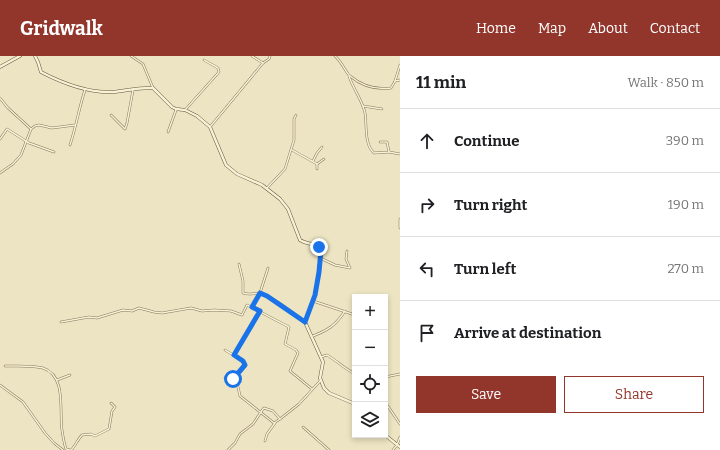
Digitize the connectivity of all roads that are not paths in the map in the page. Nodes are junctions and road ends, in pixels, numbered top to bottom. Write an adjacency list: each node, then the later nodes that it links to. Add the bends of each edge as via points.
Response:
1 (20, 56): 10 (main road)
2 (35, 56): 14 (main road, via 41,72)
3 (131, 56): 16 (street, via 143,64)
4 (252, 56): 8 (street)
5 (270, 56): 8 (street)
6 (335, 56): 11 (street)
7 (204, 60): 21 (street, via 218,68 219,72)
8 (263, 63): 25 (street)
9 (400, 64): 13 (street)
10 (0, 67)
11 (349, 76): 13 (street, via 365,86 378,89 391,88); 18 (street)
12 (400, 80): 13 (street)
13 (395, 81)
14 (86, 88): 15 (main road, via 113,92); 24 (street)
15 (133, 88): 16 (main road); 22 (street, via 125,129)
16 (153, 88): 19 (main road)
17 (0, 98): 26 (street)
18 (363, 106): 20 (street); 35 (street, via 371,151)
19 (176, 109): 21 (main road); 27 (street)
20 (382, 109)
21 (185, 110): 25 (main road)
22 (111, 115)
23 (296, 115): 33 (street)
24 (75, 125): 26 (street, via 52,128 39,125); 31 (street)
25 (210, 127): 42 (main road, via 226,165 237,174)
26 (31, 129): 29 (street)
27 (168, 132)
28 (0, 139): 29 (street, via 7,129)
29 (26, 142): 34 (street); 41 (street, via 13,164)
30 (380, 142): 35 (street, via 387,142)
31 (70, 145)
32 (322, 148): 38 (street)
33 (292, 150): 38 (street); 42 (street, via 285,169)
34 (54, 152)
35 (389, 152): 36 (street)
36 (400, 154)
37 (324, 159): 39 (street)
38 (313, 161): 39 (street)
39 (317, 164): 40 (street)
40 (317, 169)
41 (0, 173)
42 (267, 188): 46 (main road, via 288,209 300,240 319,247)
43 (400, 219): 44 (street)
44 (400, 228)
45 (347, 251): 46 (street, via 346,259 350,268)
46 (320, 258): 50 (main road)
47 (239, 264): 49 (street, via 243,293)
48 (268, 268): 49 (street)
49 (260, 293): 51 (street); 56 (street)
50 (313, 301): 53 (street); 56 (main road)
51 (252, 307): 52 (street); 55 (street, via 246,306 242,315 231,311 202,311 191,308 162,313 139,308 97,318)
52 (260, 311): 59 (street); 71 (street, via 289,327 285,344 298,353 290,371)
53 (345, 311): 54 (street); 57 (street, via 327,331)
54 (352, 314)
55 (61, 322)
56 (305, 322): 57 (main road)
57 (312, 336): 60 (main road)
58 (225, 350): 59 (street)
59 (234, 355): 67 (street, via 245,365)
60 (321, 357): 62 (street, via 325,355); 69 (main road)
61 (5, 366): 68 (street, via 44,369)
62 (352, 372)
63 (400, 374): 65 (street)
64 (70, 375): 68 (street)
65 (388, 376)
66 (225, 378): 67 (street)
67 (233, 379): 75 (street, via 240,396)
68 (56, 380): 85 (street, via 60,392)
69 (321, 380): 71 (street); 73 (main road, via 329,393)
70 (0, 385): 85 (street, via 23,402 45,433)
71 (312, 389): 76 (street, via 299,404)
72 (111, 402): 86 (street, via 115,407 109,429 95,436 82,435)
73 (352, 403)
74 (388, 406): 78 (street)
75 (261, 412): 76 (street, via 264,408); 77 (street); 87 (street)
76 (280, 419): 77 (street)
77 (275, 423): 82 (street)
78 (400, 424)
79 (303, 427): 88 (street)
80 (400, 437): 83 (street)
81 (388, 438): 83 (main road)
82 (265, 441)
83 (397, 445): 84 (main road); 89 (street)
84 (400, 447)
85 (65, 450): 86 (street)
86 (70, 450)
87 (228, 450)
88 (328, 450)
89 (393, 450)

